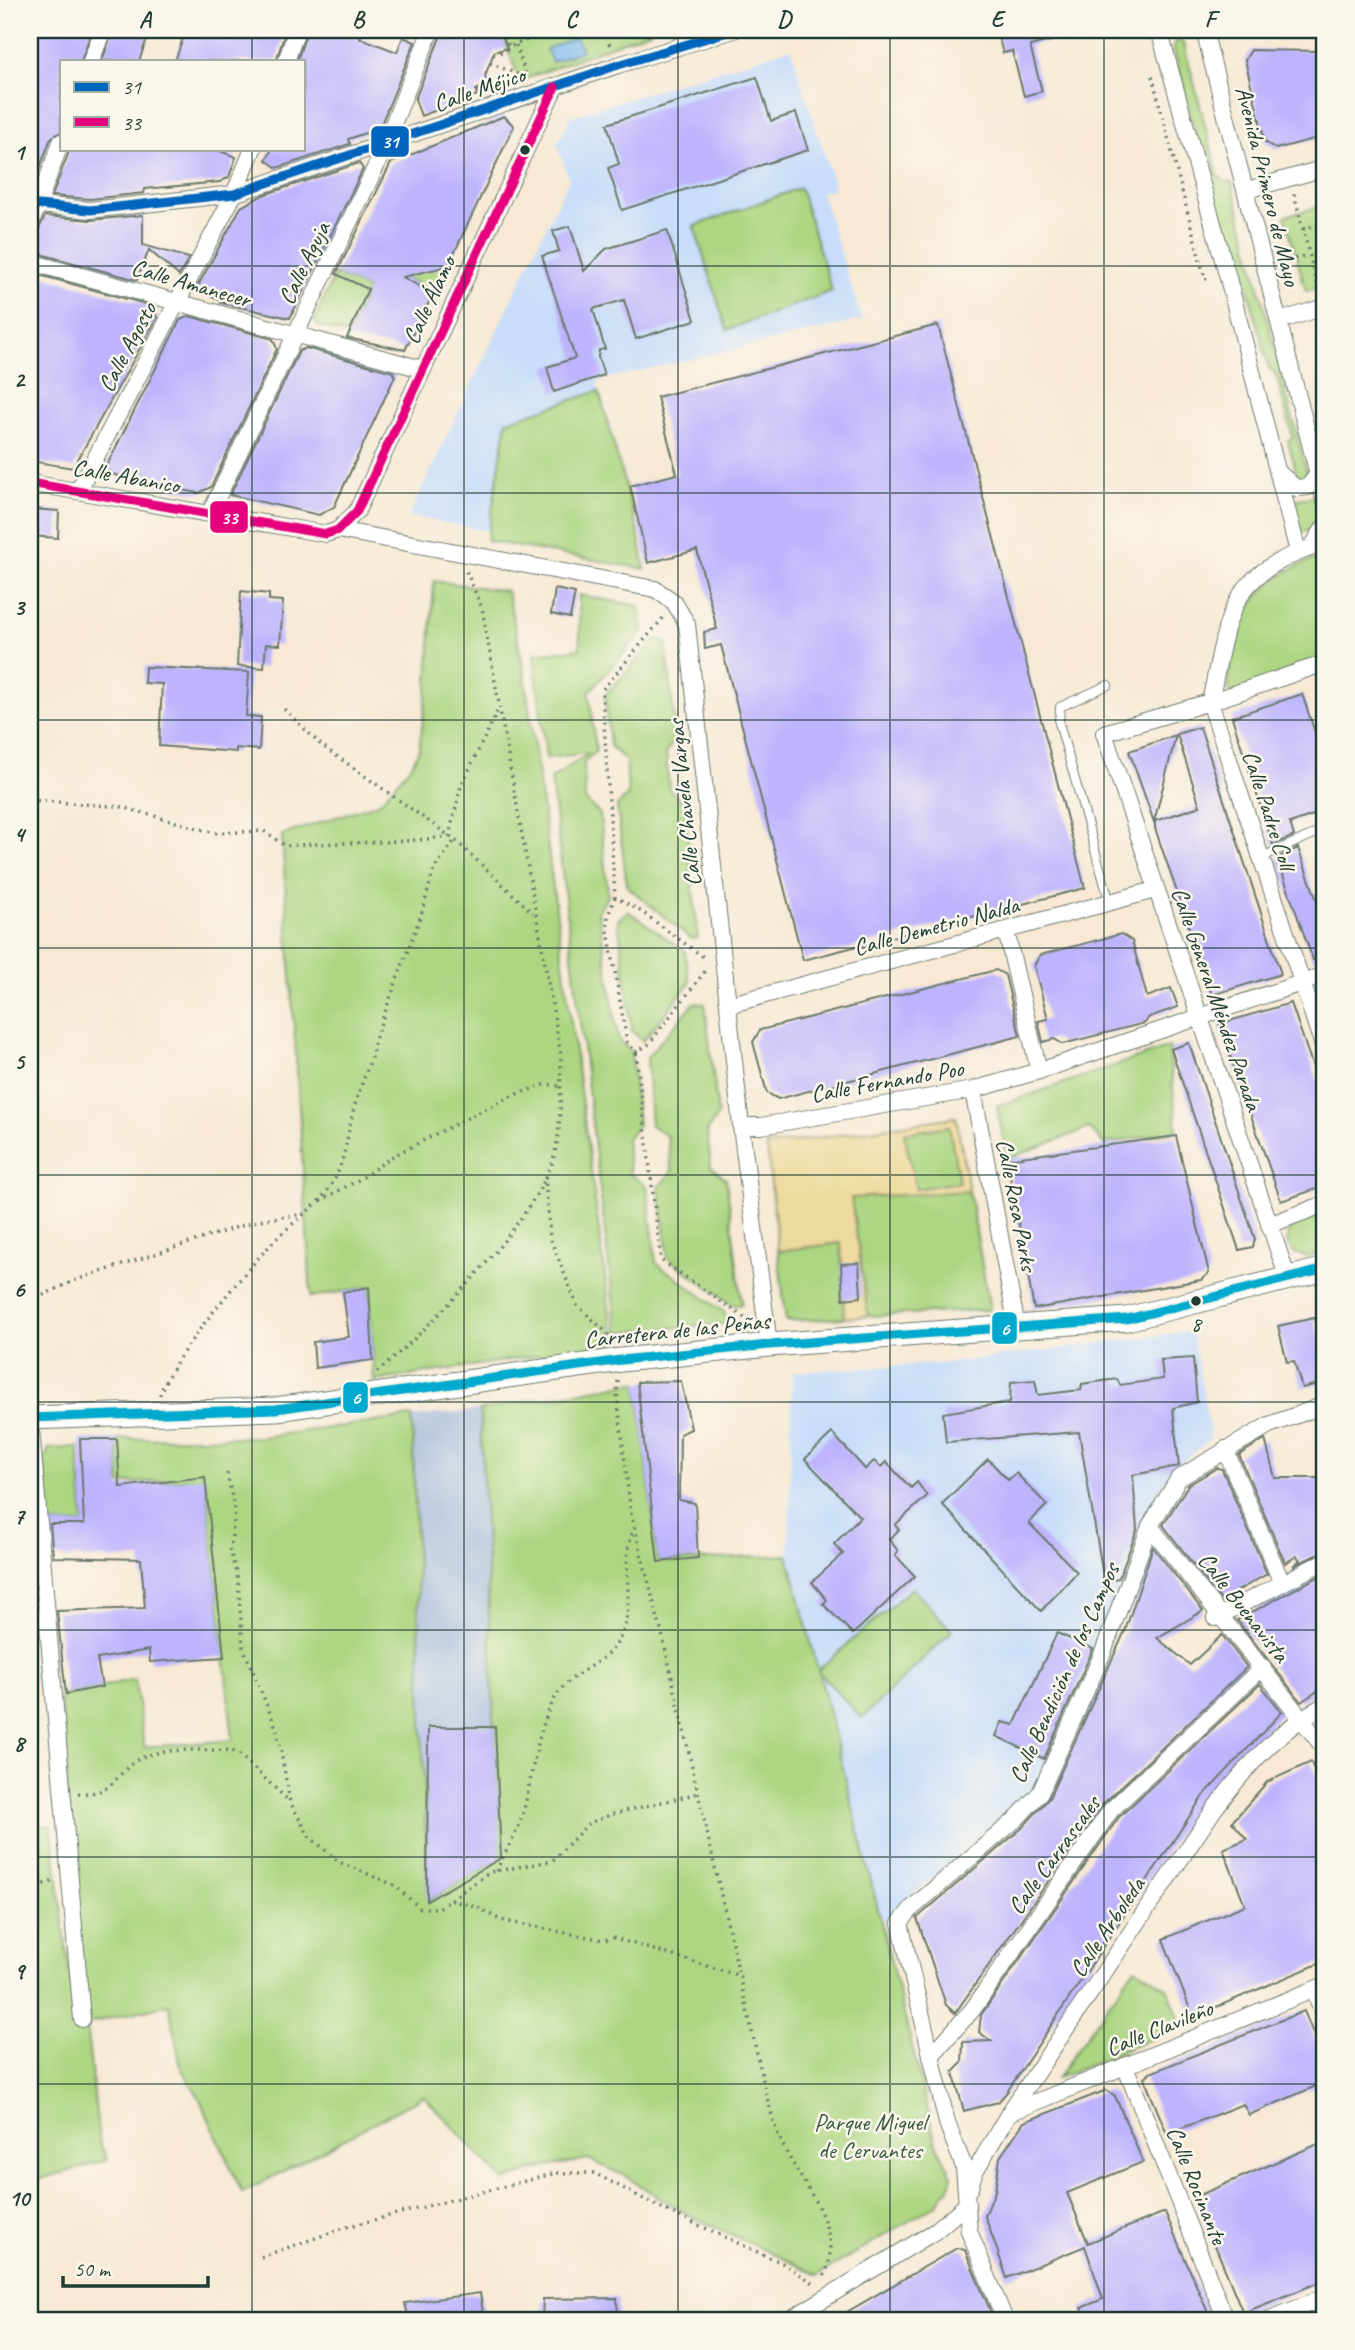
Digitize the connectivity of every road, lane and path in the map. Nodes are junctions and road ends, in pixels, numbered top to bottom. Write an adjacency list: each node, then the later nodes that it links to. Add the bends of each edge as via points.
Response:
1 (103, 30): 14 (street)
2 (298, 30): 15 (street)
3 (431, 30): 23 (street, Calle Aguja)
4 (503, 30): 11 (path)
5 (553, 30): 10 (path)
6 (604, 30): 13 (path)
7 (734, 30): 20 (street, Calle Méjico)
8 (1159, 30): 43 (street)
9 (1205, 30): 28 (street, Avenida Primero de Mayo)
10 (516, 44): 11 (path); 19 (path)
11 (509, 47): 12 (path)
12 (494, 55)
13 (614, 57)
14 (91, 60)
15 (286, 60)
16 (490, 63): 19 (path)
17 (1150, 69): 37 (path, via 1205,279)
18 (486, 72): 22 (path, via 491,84)
19 (527, 78): 21 (path)
20 (555, 86): 23 (street, Calle Méjico); 42 (street, Calle Álamo)
21 (530, 87)
22 (477, 92)
23 (386, 143): 29 (street, Calle Méjico); 41 (street, Calle Aguja)
24 (60, 144): 30 (street)
25 (253, 150): 29 (street, Calle Agosto)
26 (1325, 168): 27 (street)
27 (1290, 178): 28 (street); 33 (path)
28 (1247, 190): 40 (street, Avenida Primero de Mayo)
29 (234, 194): 30 (street, Calle Méjico, via 90,210); 38 (street, Calle Agosto)
30 (34, 204): 32 (street)
31 (1325, 223): 33 (path)
32 (30, 226)
33 (1303, 229): 36 (path)
34 (30, 262): 38 (street, Calle Amanecer)
35 (1325, 272): 36 (path)
36 (1315, 276): 39 (path)
37 (1211, 278)
38 (177, 302): 41 (street, Calle Amanecer); 46 (street, Calle Agosto)
39 (1325, 308): 40 (street)
40 (1279, 321): 44 (street, Avenida Primero de Mayo)
41 (294, 336): 42 (street, Calle Amanecer); 48 (street, Calle Aguja)
42 (422, 369): 50 (street, Calle Álamo, via 357,511)
43 (1279, 473): 44 (street, via 1296,488 1308,487); 51 (street)
44 (1317, 475): 47 (street, Avenida Primero de Mayo)
45 (30, 483): 46 (street, Calle Abanico)
46 (78, 491): 48 (street, Calle Abanico)
47 (1325, 502)
48 (210, 513): 50 (street, Calle Abanico, via 326,534)
49 (1325, 526): 51 (street)
50 (338, 530): 52 (street, Calle Chavela Vargas)
51 (1312, 547): 56 (street, via 1258,574 1232,606)
52 (467, 555): 58 (path, via 465,568 482,608); 71 (street, Calle Chavela Vargas, via 655,589 674,602 687,624)
53 (665, 615): 65 (path, via 602,690)
54 (1325, 663): 56 (street)
55 (1108, 685): 66 (lane, via 1060,707 1059,723)
56 (1210, 702): 63 (street, Calle Padre Coll); 64 (street, Calle General Méndez Parada, via 1104,733)
57 (284, 709): 61 (path, via 321,745)
58 (498, 710): 61 (path, via 461,786); 67 (path)
59 (30, 800): 61 (path, via 122,807 215,832 264,831 285,846)
60 (1325, 829): 63 (lane)
61 (449, 836): 62 (path)
62 (456, 840): 67 (path); 80 (path, via 435,869 375,1039 345,1152)
63 (1260, 858): 70 (street, Calle Padre Coll)
64 (1155, 890): 66 (street, Calle Demetrio Nalda); 72 (street, Calle General Méndez Parada)
65 (615, 897): 73 (path, via 608,931 627,1042); 73 (path, via 711,963 648,1045)
66 (1110, 903): 68 (street, Calle Demetrio Nalda)
67 (535, 914): 76 (path, via 561,1055)
68 (1006, 931): 71 (street, Calle Demetrio Nalda); 75 (street)
69 (1325, 975): 70 (street, Calle Fernando Poo)
70 (1303, 982): 72 (street, Calle Fernando Poo); 74 (street, Calle Padre Coll)
71 (728, 1005): 78 (street, Calle Chavela Vargas)
72 (1200, 1017): 75 (street, Calle Fernando Poo); 83 (street, Calle General Méndez Parada)
73 (636, 1052): 87 (path, via 661,1260)
74 (1325, 1052)
75 (1039, 1072): 77 (street, Calle Fernando Poo)
76 (560, 1086): 79 (path, via 551,1165); 80 (path, via 546,1084 509,1097 391,1157)
77 (973, 1090): 78 (street, Calle Fernando Poo); 88 (street, Calle Rosa Parks)
78 (741, 1126): 89 (street, Calle Chavela Vargas)
79 (545, 1177): 90 (path, via 551,1238 577,1305 606,1332); 91 (path, via 532,1204 456,1296 370,1378)
80 (318, 1202): 82 (path)
81 (1325, 1204): 83 (street)
82 (304, 1214): 86 (path, via 259,1220 76,1280); 93 (path, via 277,1238 182,1353 162,1385)
83 (1269, 1225): 85 (street, Calle General Méndez Parada)
84 (1325, 1269): 85 (main road, Carretera de las Peñas)
85 (1289, 1279): 88 (main road, Carretera de las Peñas, via 1127,1319)
86 (30, 1301)
87 (750, 1321)
88 (1017, 1328): 89 (main road, Carretera de las Peñas)
89 (769, 1345): 90 (main road, Carretera de las Peñas)
90 (621, 1360): 91 (main road, Carretera de las Peñas); 98 (path, via 617,1393)
91 (370, 1396): 93 (main road, Carretera de las Peñas, via 276,1409)
92 (1325, 1405): 95 (street, Calle Bendición de los Campos, via 1269,1425)
93 (156, 1415): 94 (main road, Carretera de las Peñas)
94 (30, 1418): 106 (street)
95 (1224, 1449): 97 (street, Calle Bendición de los Campos, via 1179,1478); 100 (street)
96 (227, 1473): 108 (path, via 235,1512 230,1550 238,1581 243,1647 278,1730)
97 (1150, 1526): 101 (street, Calle Buenavista); 117 (street, Calle Bendición de los Campos, via 1102,1655 1040,1793 900,1923)
98 (635, 1527): 107 (path); 109 (path, via 627,1543 629,1614 620,1639 611,1651 566,1683 556,1697 526,1790 523,1814)
99 (1325, 1561): 100 (street)
100 (1282, 1583): 101 (street)
101 (1217, 1616): 102 (street, Calle Buenavista)
102 (1263, 1667): 104 (street, Calle Buenavista); 117 (street, Calle Carrascales, via 1111,1810 973,2009)
103 (1325, 1705): 104 (street, Calle Arboleda)
104 (1301, 1717): 105 (street, Calle Buenavista); 119 (street, Calle Arboleda, via 1242,1771)
105 (1325, 1749)
106 (62, 1792): 108 (path, via 102,1791 131,1763 157,1753 231,1750); 110 (street)
107 (699, 1793): 109 (path, via 589,1823 552,1861); 113 (path)
108 (290, 1802): 112 (path, via 309,1836 339,1862 394,1885 420,1908 439,1908)
109 (496, 1871): 112 (path)
110 (69, 1876): 111 (path); 116 (street)
111 (30, 1888)
112 (451, 1900): 113 (path, via 500,1920 603,1940 614,1938)
113 (741, 1976): 121 (path, via 780,2139 822,2214 831,2243 829,2268 820,2286 782,2263 594,2173 579,2171 350,2226)
114 (1320, 1987): 115 (street); 118 (street, Calle Clavileño)
115 (1325, 2018)
116 (82, 2019)
117 (930, 2056): 120 (street, Calle Bendición de los Campos, via 964,2167)
118 (1125, 2066): 119 (street, Calle Clavileño); 125 (street, Calle Rocinante)
119 (1009, 2113): 120 (street, Calle Arboleda, via 974,2173)
120 (967, 2204): 123 (street, via 934,2232); 124 (street, Calle Bendición de los Campos, via 969,2231)
121 (261, 2257)
122 (1325, 2297): 126 (street)
123 (789, 2320)
124 (1005, 2320)
125 (1226, 2320)
126 (1268, 2320)

